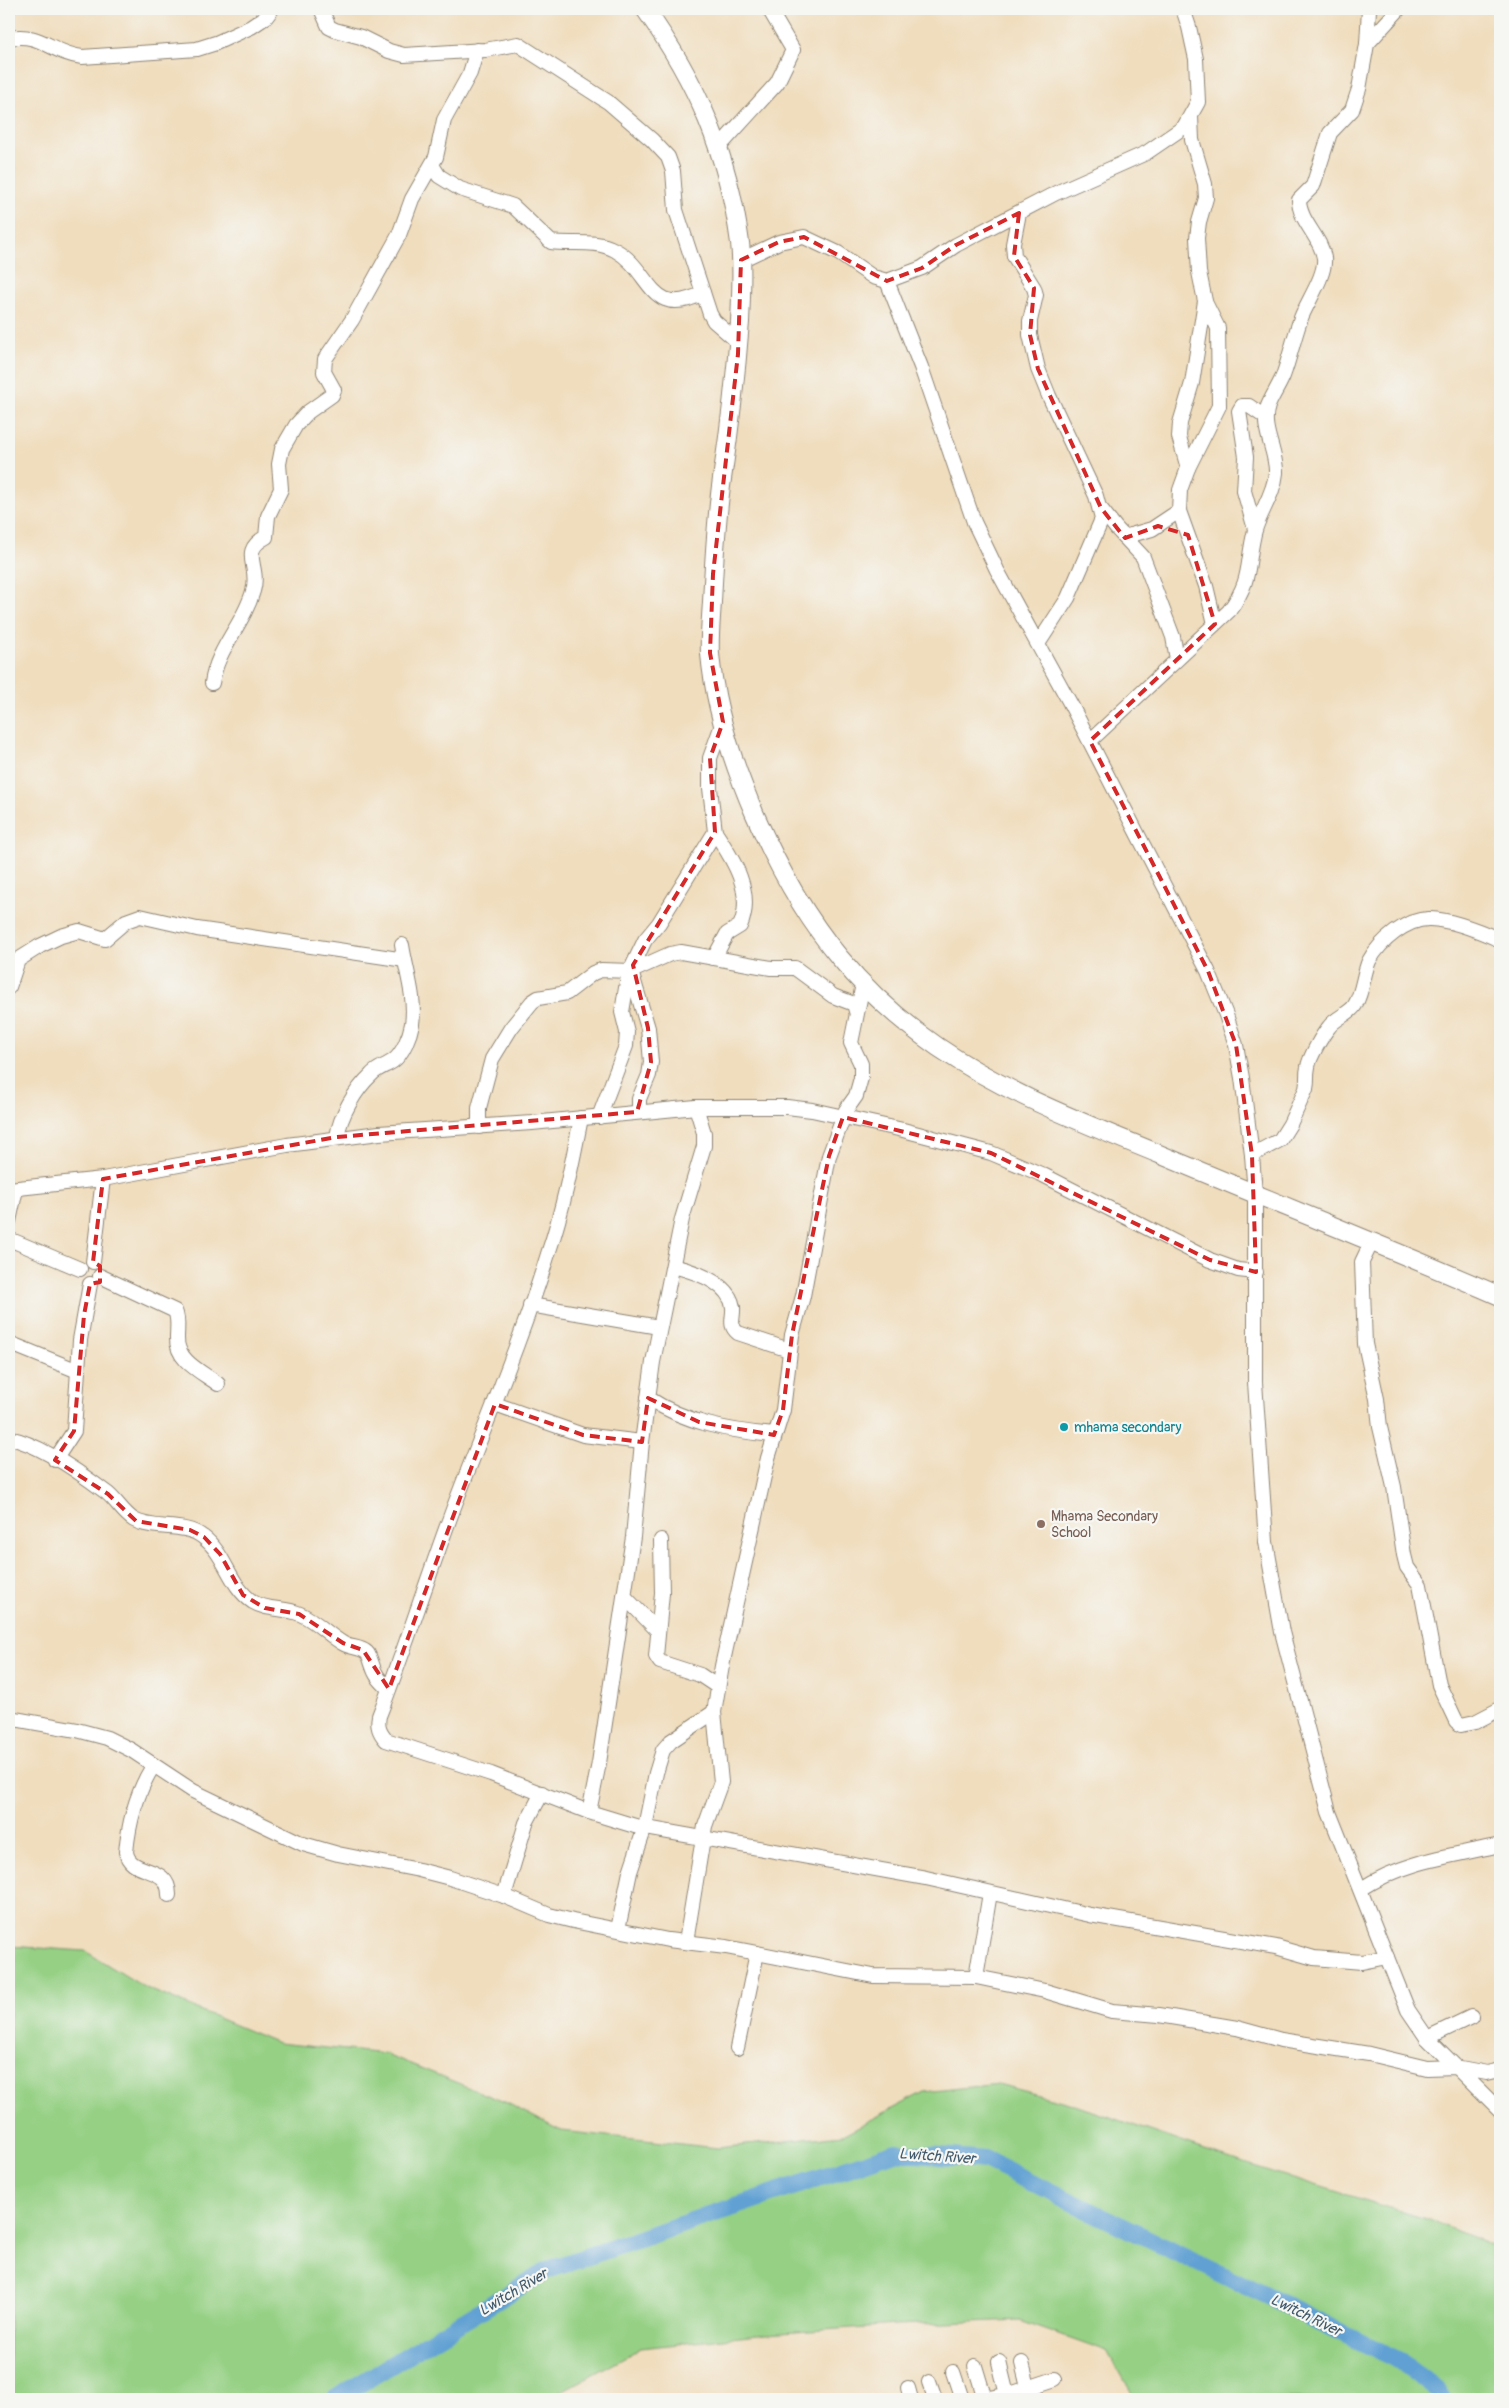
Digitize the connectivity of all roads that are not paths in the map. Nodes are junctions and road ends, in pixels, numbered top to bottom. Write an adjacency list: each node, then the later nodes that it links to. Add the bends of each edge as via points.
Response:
1 (272, 9): 8 (street, via 251,27 197,49 82,57 65,54 35,38)
2 (321, 9): 10 (street, via 329,27 404,55)
3 (645, 9): 12 (main road, via 705,109)
4 (769, 9): 12 (street, via 794,50 777,82)
5 (1182, 9): 11 (street, via 1196,59 1198,102)
6 (1369, 9): 9 (street)
7 (1399, 9): 9 (street)
8 (9, 38)
9 (1367, 44): 20 (street, via 1352,110 1330,133 1313,186 1299,200 1299,210 1315,234 1324,260)
10 (477, 50): 13 (street, via 470,73 444,120); 17 (street, via 518,44 608,102 659,147 671,163 676,210)
11 (1191, 116): 14 (street, via 1184,127 1146,153); 18 (street, via 1192,140 1206,198 1198,238)
12 (718, 148): 15 (main road, via 728,179)
13 (432, 165): 17 (street, via 439,176 460,189 513,206 551,242 588,242 614,250 661,298 688,301); 31 (street, via 412,199 399,235 352,320 325,359 324,372 334,390 332,394 296,425 282,449 279,464 281,489 268,516 266,536 256,544 251,557 256,575 253,592 242,620 216,663)
14 (1019, 213): 16 (street, via 956,245 922,268); 22 (street, via 1014,256 1036,295 1030,335 1038,369)
15 (741, 260): 16 (street, via 779,242 804,237 838,253 873,277); 19 (main road)
16 (887, 281): 29 (street, via 974,522)
17 (703, 293): 19 (street, via 714,321)
18 (1204, 301): 21 (street, via 1192,383 1180,424 1179,437); 21 (street, via 1218,328 1219,406)
19 (738, 342): 32 (main road, via 718,505 710,653)
20 (1265, 417): 25 (street, via 1275,454 1276,472 1273,488); 25 (street, via 1249,406 1242,406 1239,411 1246,457 1244,491)
21 (1188, 468): 23 (street, via 1180,490)
22 (1100, 508): 27 (street); 29 (street, via 1102,524 1068,598)
23 (1179, 511): 24 (street); 26 (street)
24 (1158, 526): 26 (street); 27 (street)
25 (1256, 528): 28 (street, via 1245,587 1229,611)
26 (1188, 535): 28 (street)
27 (1124, 537): 30 (street, via 1138,550 1148,569 1173,637)
28 (1215, 624): 30 (street)
29 (1038, 644): 33 (street)
30 (1177, 659): 33 (street)
31 (212, 682)
32 (723, 722): 34 (street, via 710,758); 40 (main road, via 744,790 773,852 821,934)
33 (1090, 741): 50 (street, via 1208,971 1226,1015 1236,1044)
34 (715, 832): 37 (street, via 738,871 746,902 740,926 727,934); 39 (street, via 659,923 645,940)
35 (1500, 940): 50 (street, via 1431,919 1396,931 1370,960 1352,1010 1328,1028 1311,1056 1306,1090 1283,1136)
36 (402, 945): 38 (street)
37 (714, 958): 39 (street, via 676,952); 42 (street, via 771,968 795,968 833,996 854,1004)
38 (405, 960): 41 (street, via 197,929 140,916 126,921 106,939 79,931 25,954 18,960); 49 (street, via 413,1009 407,1039 395,1060 370,1075 362,1085 340,1121)
39 (631, 970): 44 (street, via 648,1028 651,1062 650,1076 639,1099); 45 (street, via 622,1012 627,1032 626,1046); 48 (street, via 601,970 567,993 532,1002 492,1059 479,1108)
40 (863, 984): 42 (street); 53 (main road, via 912,1028 972,1069 1080,1122)
41 (9, 988)
42 (856, 1012): 46 (street, via 851,1043 861,1064 861,1078 856,1096)
43 (696, 1108): 44 (street); 46 (street, via 787,1107); 58 (street, via 704,1133 704,1146)
44 (639, 1112): 45 (street)
45 (599, 1117): 47 (street)
46 (843, 1117): 60 (street, via 991,1153 1043,1175 1210,1260 1238,1270); 66 (street, via 829,1156)
47 (581, 1118): 48 (street); 63 (street, via 559,1216)
48 (479, 1127): 49 (street)
49 (337, 1138): 51 (street)
50 (1252, 1155): 53 (street)
51 (102, 1180): 52 (street); 57 (street)
52 (12, 1189): 54 (street)
53 (1255, 1194): 56 (main road); 60 (street)
54 (9, 1221)
55 (9, 1239): 59 (street)
56 (1372, 1241): 62 (main road); 80 (street, via 1362,1262 1366,1352 1394,1487 1404,1555 1407,1567 1420,1585 1439,1685 1456,1721 1461,1724 1475,1722)
57 (93, 1262): 59 (street); 61 (street, via 100,1269)
58 (672, 1266): 64 (street); 66 (street, via 708,1278 722,1290 731,1302 732,1326 738,1333)
59 (80, 1269): 61 (street, via 81,1280)
60 (1256, 1272): 89 (street, via 1255,1382 1264,1521 1271,1575 1282,1632 1321,1783)
61 (95, 1280): 67 (street); 68 (street, via 175,1311 178,1316 179,1352 192,1366)
62 (1500, 1296)
63 (530, 1305): 64 (street); 70 (street)
64 (659, 1327): 69 (street)
65 (9, 1344): 67 (street)
66 (790, 1350): 71 (street, via 784,1402)
67 (78, 1371): 74 (street, via 74,1432)
68 (218, 1384)
69 (648, 1398): 71 (street, via 699,1422); 73 (street)
70 (495, 1404): 73 (street, via 583,1435); 79 (street, via 458,1495)
71 (774, 1435): 78 (street)
72 (9, 1438): 74 (street, via 35,1446)
73 (642, 1442): 76 (street)
74 (55, 1460): 79 (street, via 108,1494 136,1521 190,1530 204,1537 220,1554 243,1595 266,1608 287,1609 307,1617 343,1643 363,1650 368,1654 375,1674)
75 (661, 1540): 77 (street, via 662,1593)
76 (624, 1596): 77 (street); 85 (street)
77 (657, 1630): 78 (street, via 657,1660 693,1672)
78 (718, 1687): 81 (street)
79 (389, 1689): 84 (street, via 377,1725 386,1740)
80 (1500, 1709)
81 (714, 1712): 86 (street, via 663,1750); 87 (street, via 721,1782)
82 (9, 1718): 83 (street, via 107,1738)
83 (153, 1766): 91 (street, via 133,1811 126,1852 133,1864 161,1877 169,1888); 92 (street, via 193,1791 311,1847 419,1870)
84 (542, 1793): 85 (street); 92 (street, via 526,1823)
85 (589, 1812): 86 (street)
86 (645, 1827): 87 (street); 93 (street, via 630,1872)
87 (703, 1837): 90 (street); 94 (street)
88 (1500, 1845): 89 (street, via 1414,1864)
89 (1361, 1889): 96 (street)
90 (990, 1893): 96 (street, via 1090,1916 1265,1945 1314,1958 1357,1962); 97 (street)
91 (169, 1896)
92 (504, 1896): 93 (street, via 549,1915)
93 (618, 1929): 94 (street)
94 (686, 1942): 95 (street)
95 (757, 1953): 97 (street, via 873,1976); 100 (street)
96 (1386, 1956): 99 (street, via 1408,2010)
97 (976, 1977): 101 (street, via 1045,1991 1112,2012 1159,2015 1237,2028 1281,2040 1369,2054 1427,2068)
98 (1471, 2016): 99 (street)
99 (1426, 2038): 101 (street)
100 (737, 2048)
101 (1455, 2067): 102 (street, via 1482,2073); 103 (street)
102 (1500, 2070)
103 (1500, 2111)
104 (999, 2362): 111 (street)
105 (1022, 2363): 110 (street)
106 (975, 2366): 114 (street)
107 (953, 2372): 113 (street)
108 (1055, 2379): 110 (street)
109 (929, 2382): 112 (street)
110 (1030, 2393): 111 (street)
111 (1008, 2397): 114 (street)
112 (935, 2399)
113 (962, 2399)
114 (984, 2399)

